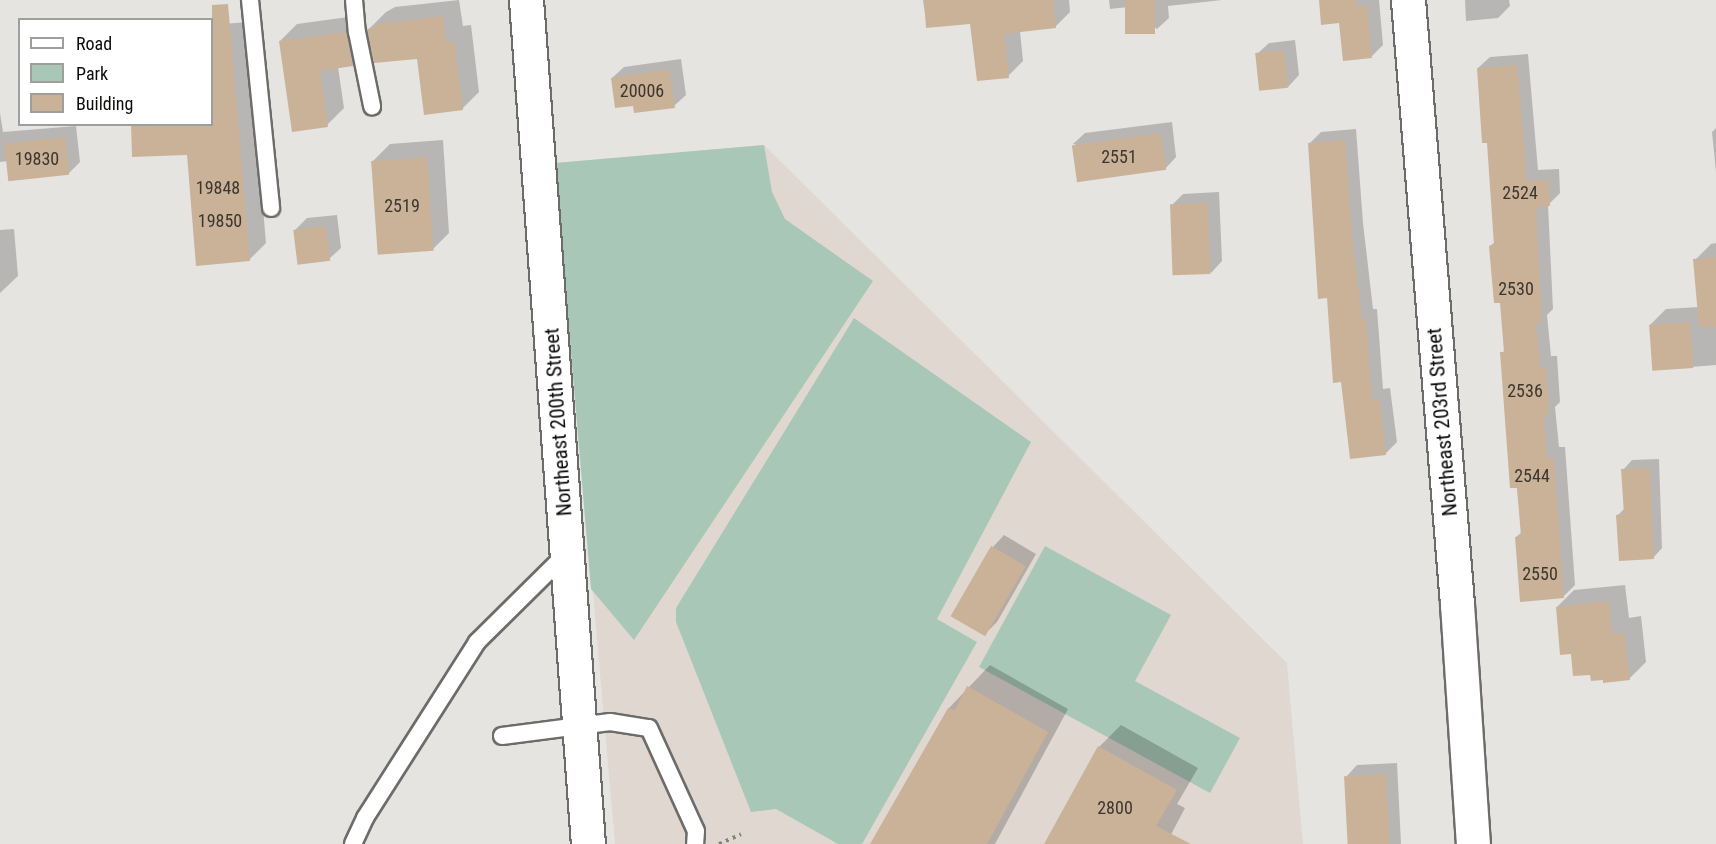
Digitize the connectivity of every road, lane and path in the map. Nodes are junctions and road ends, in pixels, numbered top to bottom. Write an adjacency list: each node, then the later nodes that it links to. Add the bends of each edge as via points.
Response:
1 (250, 0): 6 (lane)
2 (354, 0): 5 (lane)
3 (526, 0): 7 (street, Northeast 200th Street)
4 (1408, 0): 15 (street, Northeast 203rd Street)
5 (372, 105)
6 (271, 208)
7 (568, 552): 8 (street, Northeast 200th Street); 11 (lane, via 477,642)
8 (579, 726): 9 (lane); 12 (street, Northeast 200th Street); 13 (lane, via 610,722 649,728 696,831)
9 (502, 736)
10 (741, 834): 14 (path)
11 (352, 844)
12 (588, 844)
13 (695, 844)
14 (719, 844)
15 (1473, 844)

